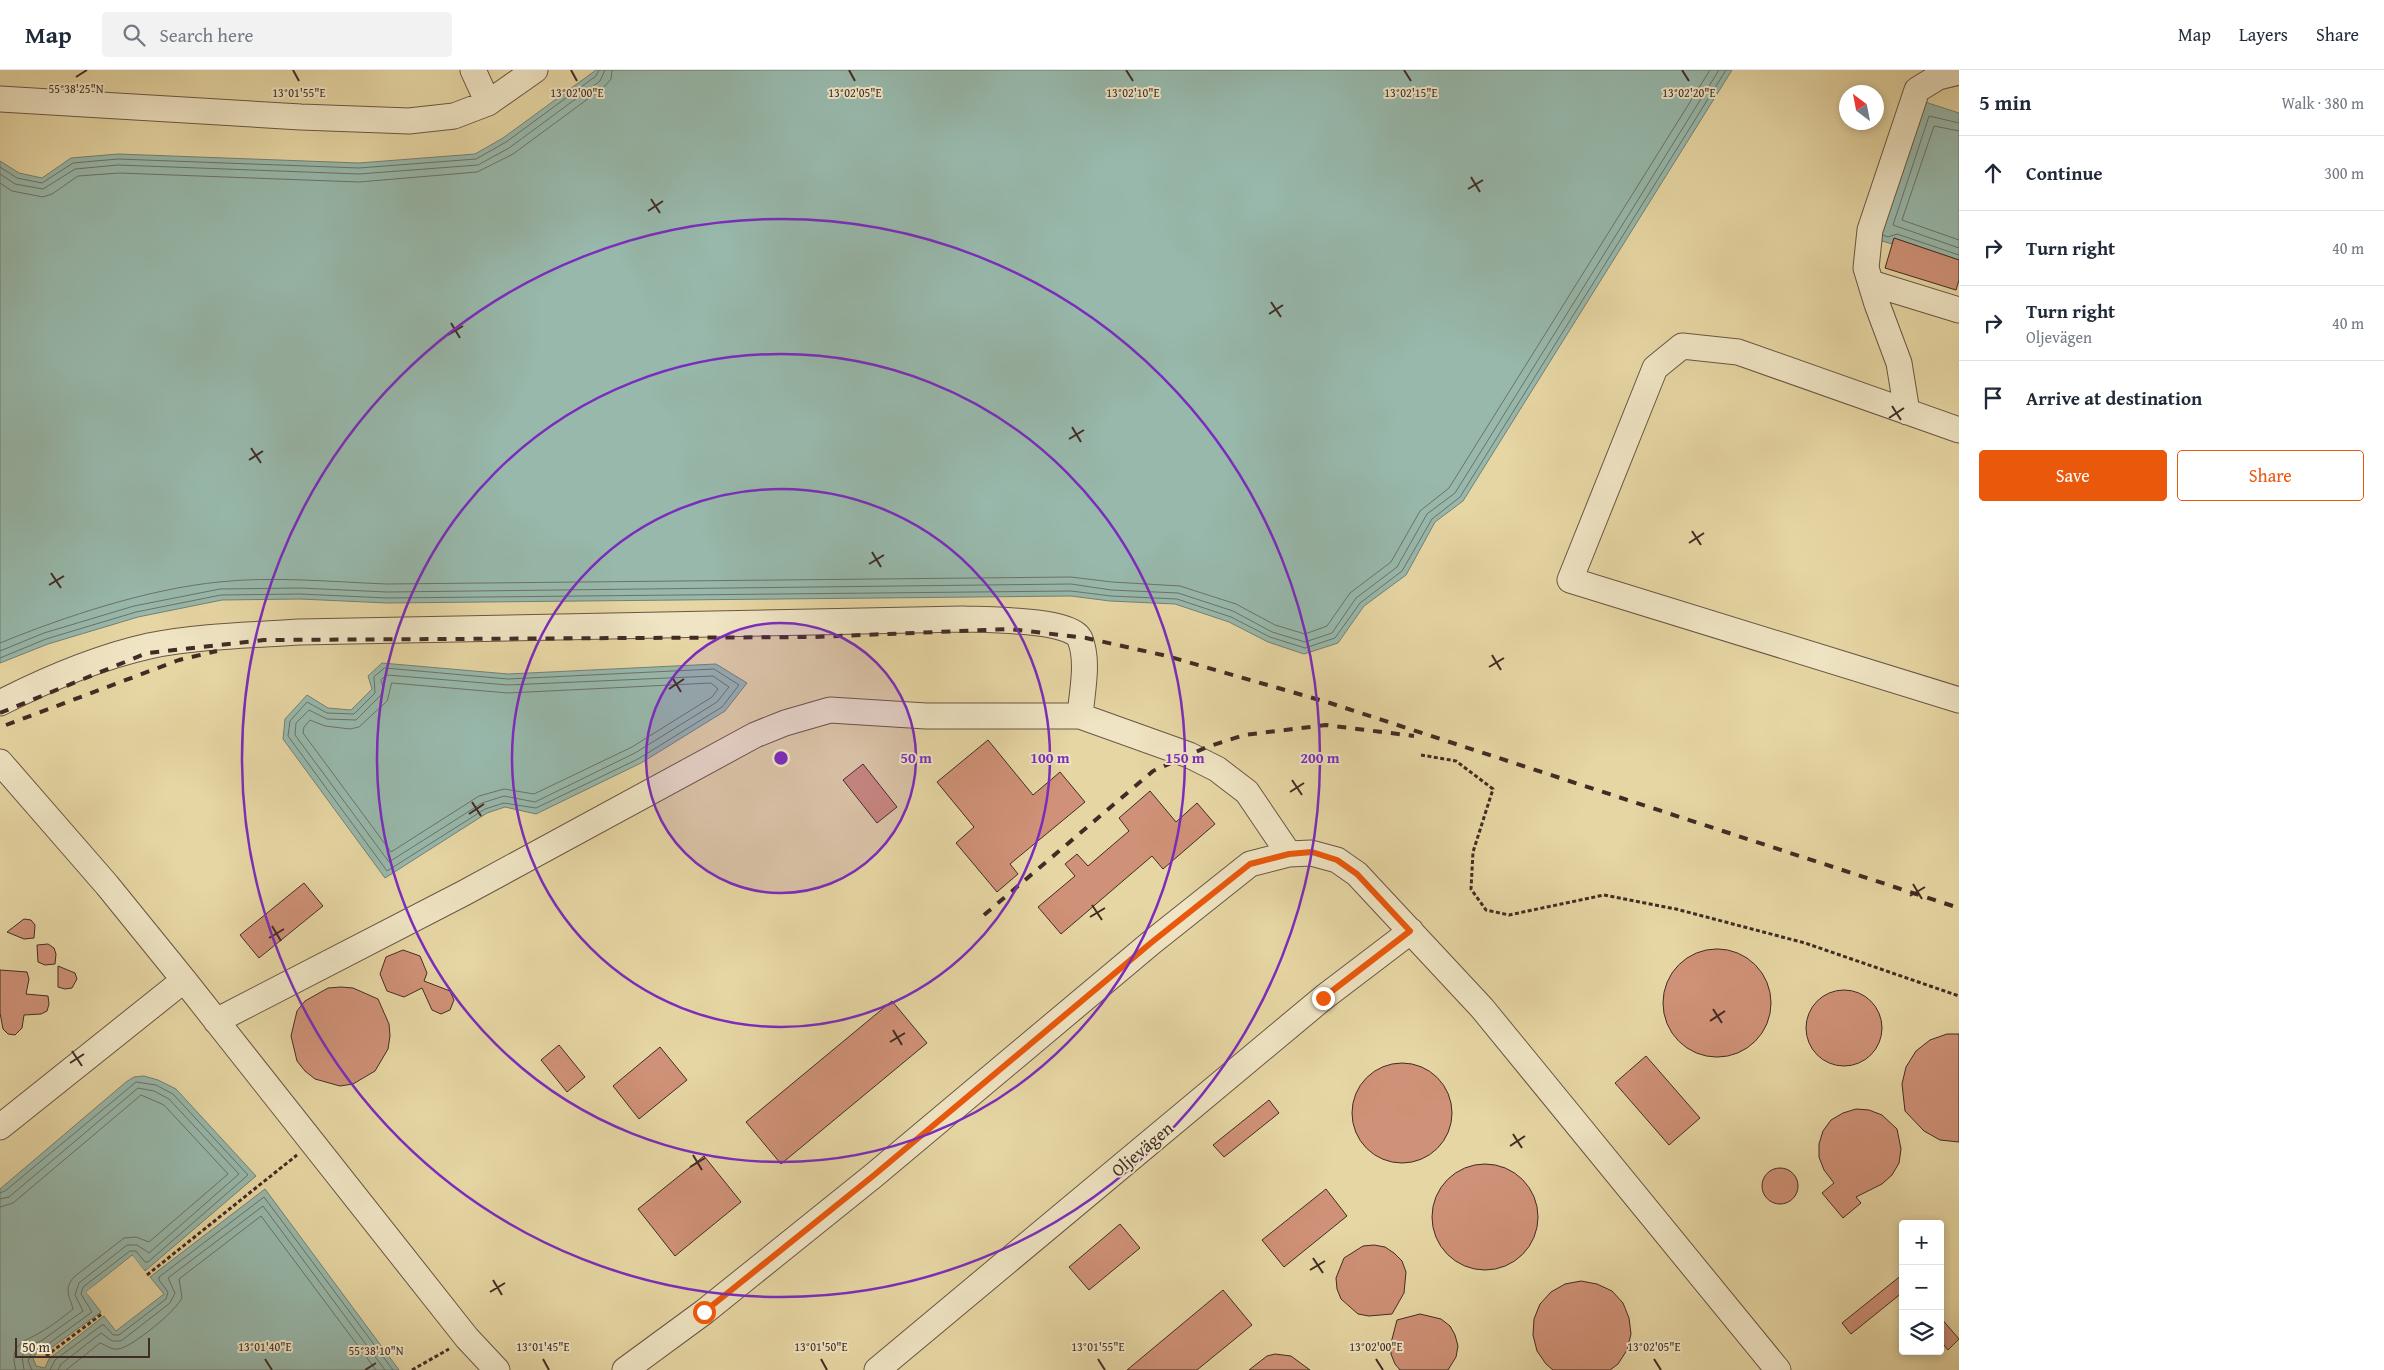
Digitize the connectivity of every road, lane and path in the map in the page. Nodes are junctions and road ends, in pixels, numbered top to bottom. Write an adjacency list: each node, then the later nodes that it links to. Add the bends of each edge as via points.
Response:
1 (473, 70): 5 (street)
2 (535, 70): 5 (street)
3 (1959, 72): 6 (street, via 1938,77 1916,90 1870,230 1866,268)
4 (0, 99): 5 (street, via 409,121 454,116)
5 (488, 103)
6 (1870, 283): 7 (street); 8 (street, via 1899,363)
7 (1959, 310)
8 (1907, 412): 9 (street); 10 (street, via 1738,352 1682,346 1655,368 1570,580)
9 (1959, 430)
10 (1959, 700)
11 (0, 703): 12 (street, via 97,662 149,646 217,638 300,632 963,618 1053,624 1073,630 1080,637 1085,656)
12 (1080, 716): 15 (street, via 1189,755 1217,769 1247,792); 19 (street, via 926,716 830,710 785,722 755,735 464,893)
13 (1421, 755): 18 (path, via 1456,761 1493,789 1473,852 1471,889 1486,910 1510,915 1604,895 1676,909 1804,943)
14 (0, 762): 17 (street)
15 (1289, 854): 16 (street, via 1312,852 1337,860 1357,874); 29 (street, via 1250,864 873,1176 704,1312)
16 (1410, 931): 26 (street, Oljevägen, via 1323,998); 30 (street, via 1482,1008)
17 (184, 980): 19 (street); 20 (street)
18 (1959, 996)
19 (216, 1020): 21 (street)
20 (0, 1127)
21 (313, 1143): 22 (path); 24 (street)
22 (147, 1274)
23 (103, 1313): 25 (path)
24 (467, 1338): 27 (path); 28 (street)
25 (46, 1356)
26 (879, 1369)
27 (412, 1370)
28 (497, 1370)
29 (625, 1370)
30 (1778, 1370)

